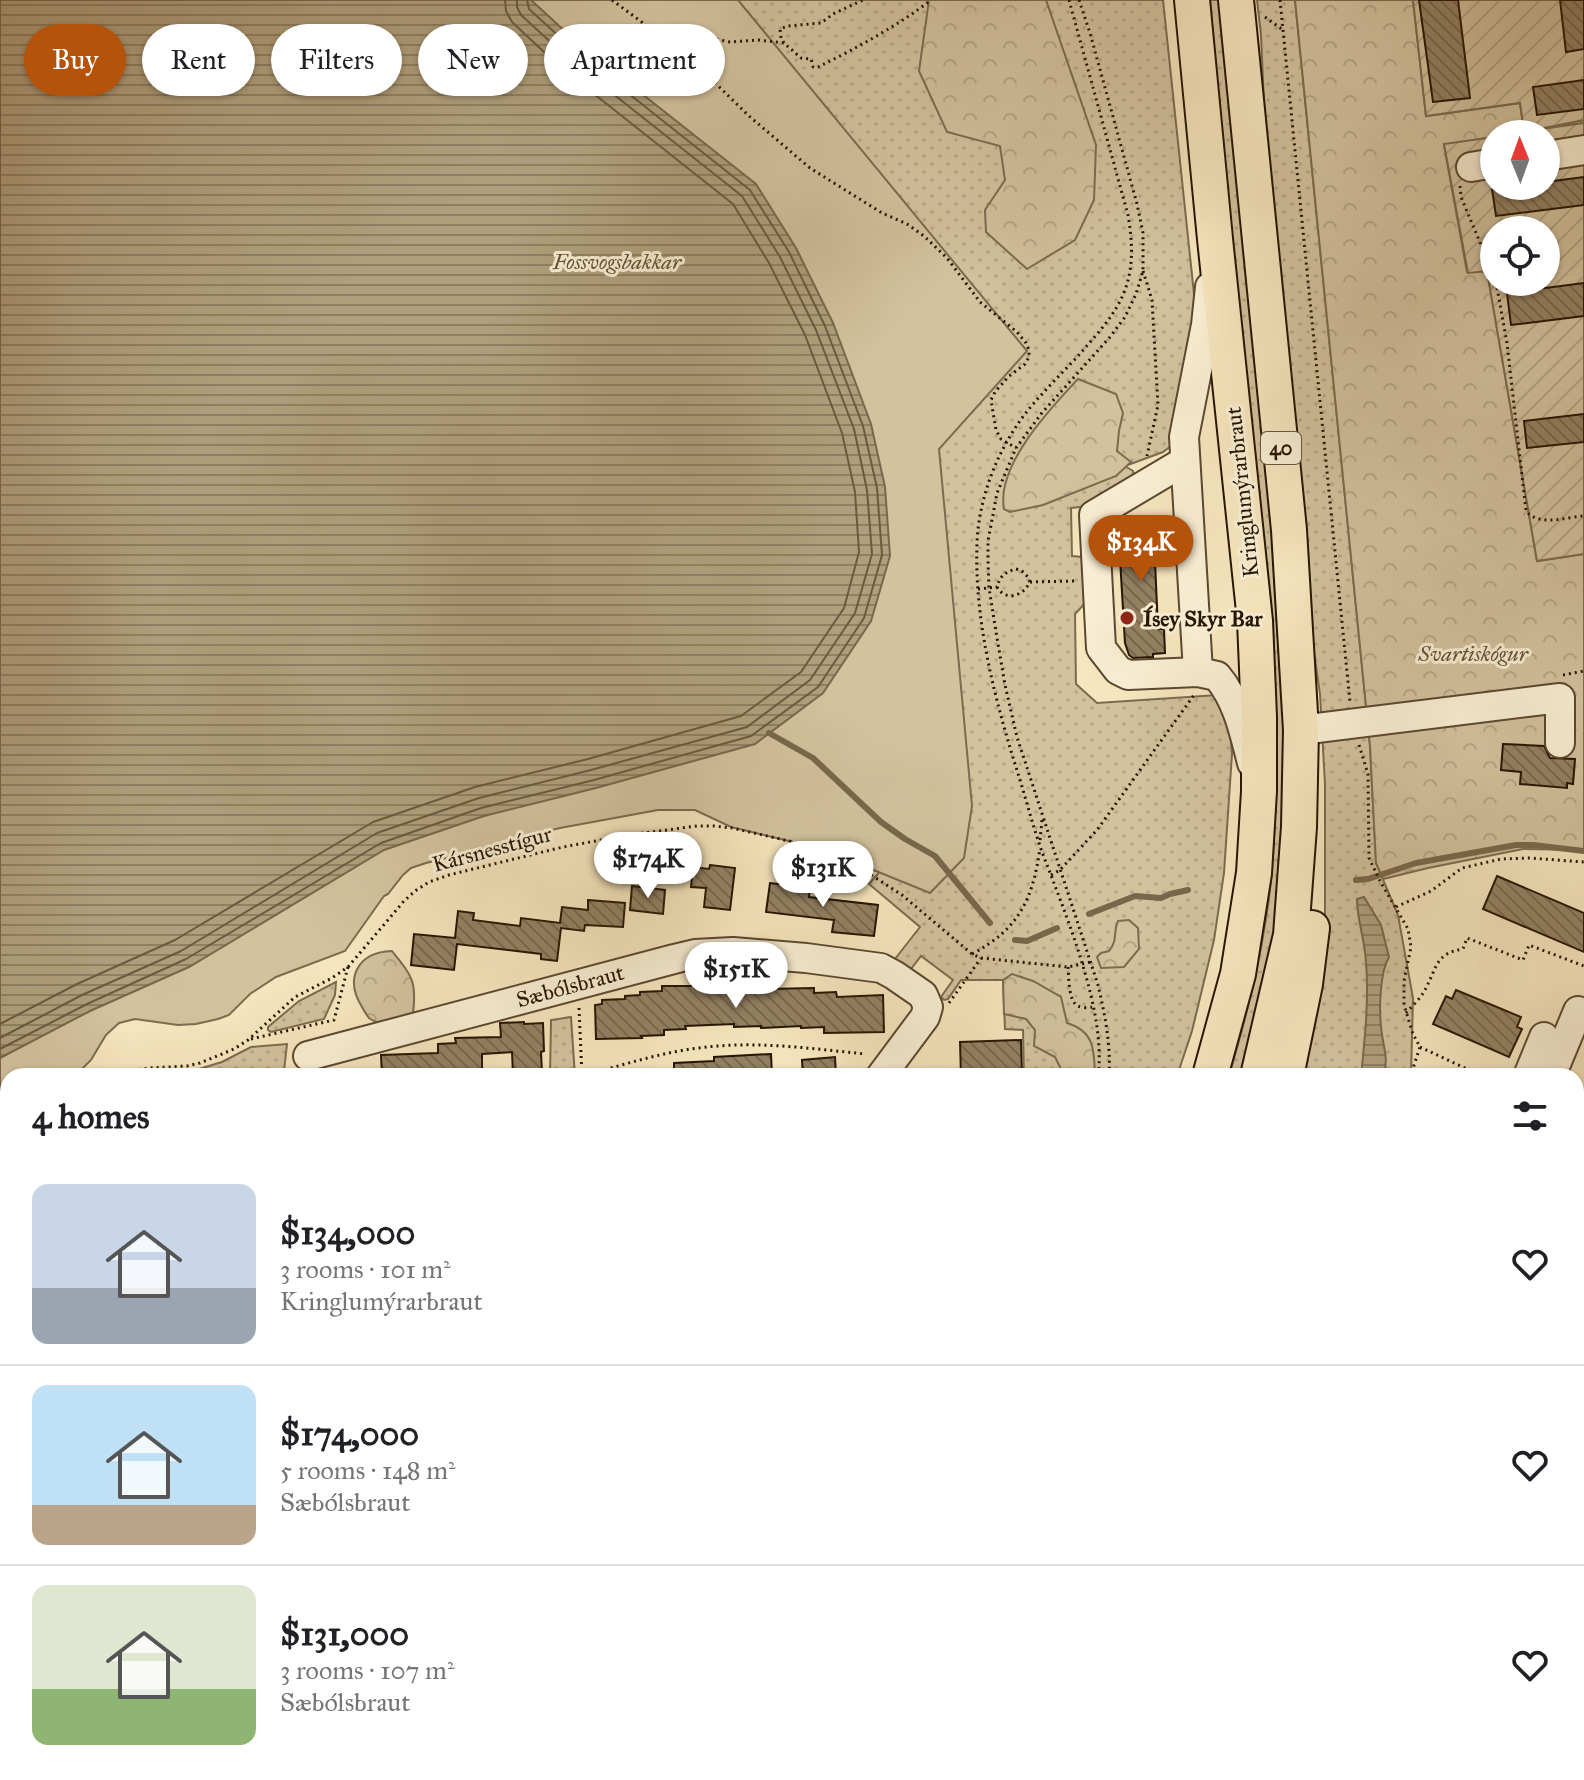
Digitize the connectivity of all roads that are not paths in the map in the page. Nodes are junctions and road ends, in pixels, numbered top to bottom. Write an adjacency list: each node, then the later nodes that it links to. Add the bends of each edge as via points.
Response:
1 (1192, 0): 5 (main road, Kringlumýrarbraut / 40)
2 (1250, 8): 8 (main road, Kringlumýrarbraut / 40)
3 (1584, 150): 4 (street)
4 (1560, 154)
5 (1215, 239): 6 (street, via 1206,325 1184,437); 10 (main road, Kringlumýrarbraut / 40, via 1255,621)
6 (1185, 461): 7 (street); 7 (street, via 1094,515 1101,648 1128,675)
7 (1198, 672): 10 (street, via 1217,676 1229,690)
8 (1302, 742): 9 (street, via 1353,723 1560,698); 16 (main road, Kringlumýrarbraut / 40, via 1291,935); 17 (main road, via 1315,798 1317,876 1305,984)
9 (1560, 743)
10 (1259, 791): 15 (main road, Kringlumýrarbraut / 40, via 1254,873 1238,974)
11 (1578, 1011): 19 (street)
12 (1544, 1037): 18 (street)
13 (308, 1056): 14 (street, Sæbólsbraut, via 716,952 806,958 881,968 894,975 923,995 928,1007)
14 (888, 1067)
15 (1212, 1068)
16 (1260, 1068)
17 (1288, 1068)
18 (1531, 1068)
19 (1554, 1068)

